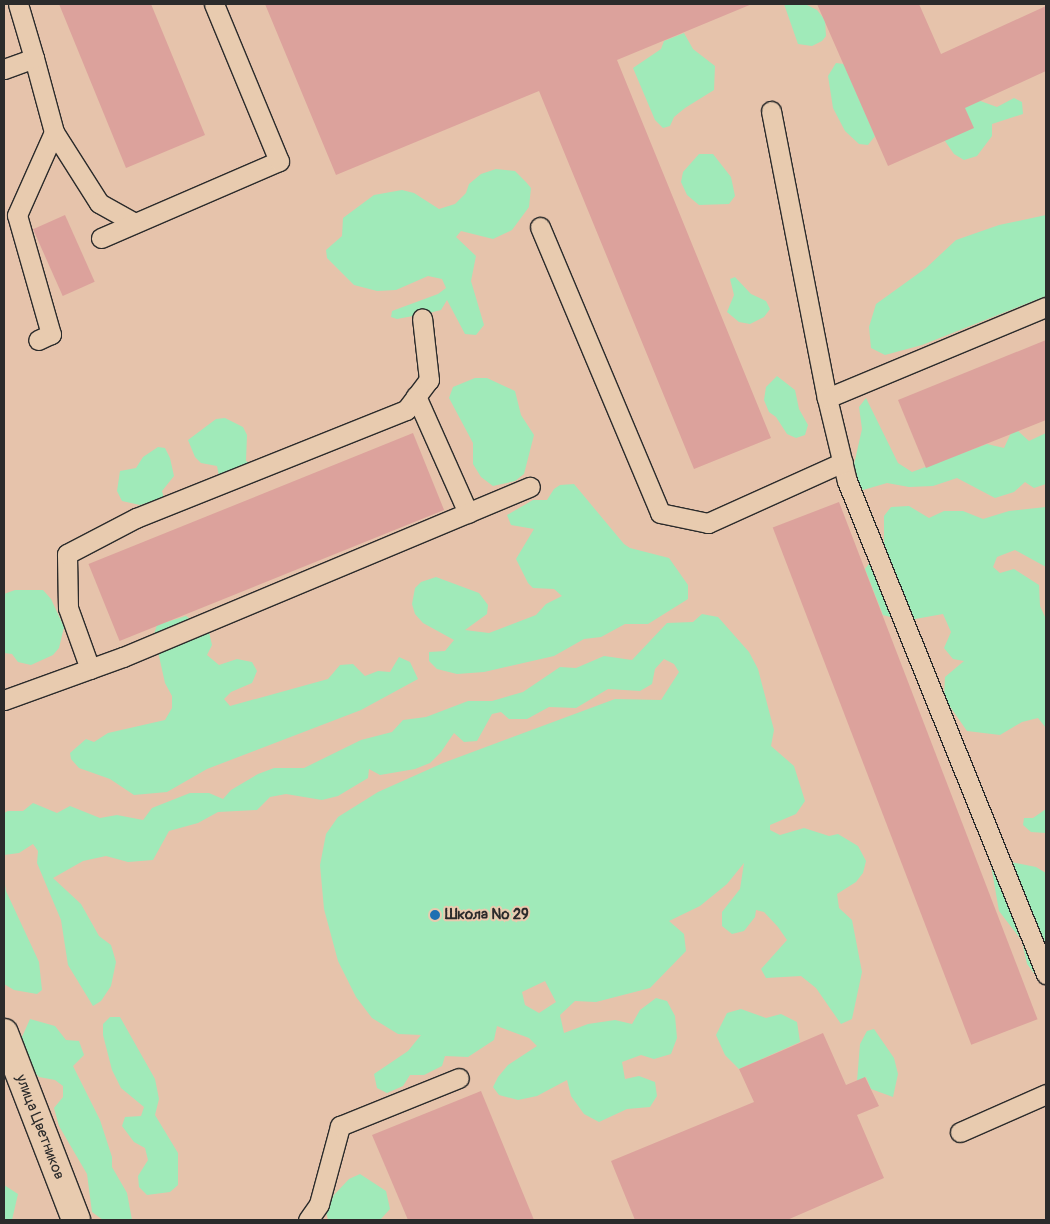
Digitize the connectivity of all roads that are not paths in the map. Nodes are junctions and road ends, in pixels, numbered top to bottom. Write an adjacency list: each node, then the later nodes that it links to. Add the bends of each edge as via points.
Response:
1 (18, 4): 3 (lane)
2 (214, 4): 7 (lane, via 279,161)
3 (34, 58): 4 (lane); 6 (lane)
4 (4, 69)
5 (771, 111): 14 (lane)
6 (54, 132): 7 (lane, via 99,204); 12 (lane, via 18,215 51,334)
7 (135, 223): 9 (lane)
8 (540, 227): 15 (lane, via 660,513 708,523)
9 (101, 238)
10 (1046, 307): 14 (lane)
11 (422, 318): 13 (lane, via 429,380)
12 (38, 340)
13 (416, 396): 17 (lane); 18 (lane, via 406,410 136,518 67,554 68,608)
14 (827, 398): 15 (lane)
15 (843, 462): 20 (lane, via 854,498)
16 (530, 487): 17 (lane)
17 (468, 513): 18 (lane)
18 (90, 669): 19 (lane)
19 (4, 700)
20 (1046, 974)
21 (4, 1033): 25 (street, улица Цветников)
22 (459, 1078): 26 (lane, via 340,1126 319,1204)
23 (1046, 1094): 24 (lane)
24 (960, 1132)
25 (76, 1220)
26 (308, 1220)

